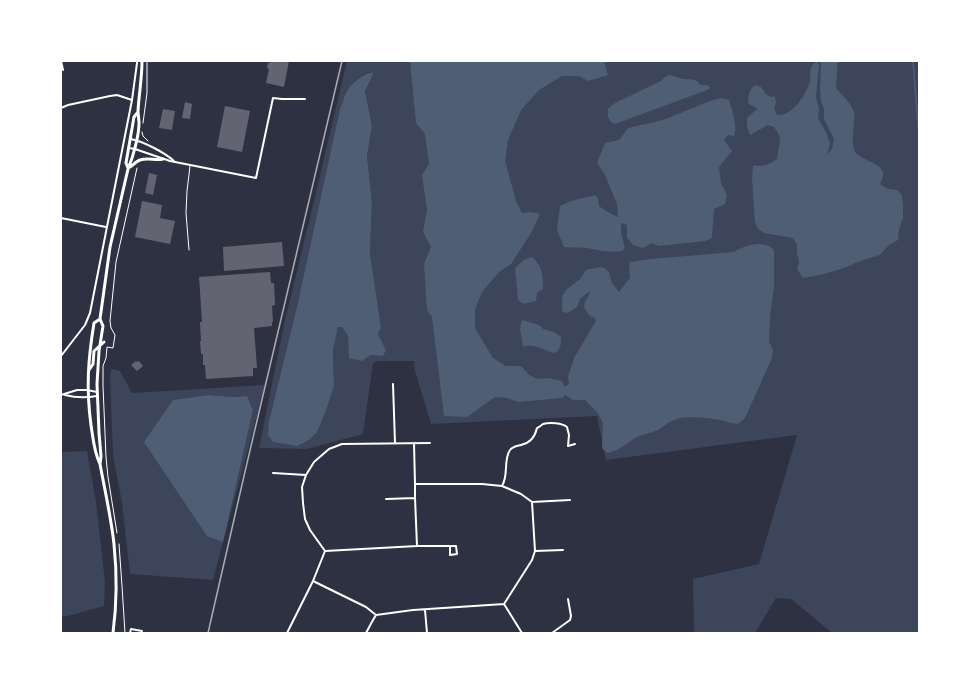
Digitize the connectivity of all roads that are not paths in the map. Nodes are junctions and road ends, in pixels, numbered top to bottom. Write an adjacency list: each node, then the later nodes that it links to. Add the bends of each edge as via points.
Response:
1 (61, 61): 4 (street)
2 (137, 61): 6 (street)
3 (142, 61): 8 (main road)
4 (63, 70)
5 (305, 99): 15 (street, via 273,98 256,178)
6 (132, 100): 7 (street, via 117,95 68,104); 18 (street)
7 (61, 108)
8 (138, 112): 9 (main road, via 134,117); 10 (main road)
9 (131, 139): 10 (street); 11 (main road)
10 (136, 140): 12 (main road); 14 (street)
11 (129, 148): 12 (street); 16 (main road, via 126,163)
12 (135, 149): 13 (street); 16 (main road)
13 (163, 159): 14 (street); 16 (main road, via 141,160)
14 (175, 162): 15 (street)
15 (190, 165): 19 (lane, via 186,213)
16 (128, 169): 20 (main road, via 110,247)
17 (61, 218): 18 (street)
18 (106, 227): 23 (street, via 90,313 85,325)
19 (189, 250)
20 (100, 319): 22 (main road, via 103,326); 24 (main road, via 94,323)
21 (104, 342): 22 (main road)
22 (100, 345): 24 (main road, via 94,351 93,364); 27 (main road)
23 (61, 356)
24 (88, 371): 26 (main road)
25 (392, 384): 31 (street)
26 (87, 390): 27 (street); 28 (street); 30 (main road)
27 (97, 392): 29 (main road)
28 (62, 395): 30 (street)
29 (97, 396): 30 (street); 35 (main road)
30 (88, 397): 35 (main road, via 96,456)
31 (395, 443): 32 (street); 37 (street, via 342,444 329,449 314,462)
32 (414, 443): 33 (street); 38 (street)
33 (430, 443)
34 (576, 444): 39 (street, via 568,446 569,435 564,424 543,424 537,428 530,441 510,450)
35 (100, 464): 57 (main road, via 115,561 116,608)
36 (273, 473): 37 (street)
37 (306, 475): 47 (street, via 302,487 305,519)
38 (415, 484): 39 (street); 40 (street)
39 (502, 486): 43 (street)
40 (415, 498): 41 (street); 44 (street)
41 (386, 499)
42 (570, 500): 43 (street)
43 (532, 502): 48 (street)
44 (417, 546): 45 (street); 47 (street)
45 (450, 546): 45 (street, via 456,546 457,554 450,555)
46 (564, 550): 48 (street)
47 (325, 551): 49 (street)
48 (536, 551): 51 (street)
49 (313, 581): 53 (street, via 366,607); 59 (street)
50 (568, 599): 63 (street, via 570,620)
51 (504, 604): 52 (street); 62 (street)
52 (426, 610): 53 (street); 61 (street)
53 (376, 615): 60 (street)
54 (130, 626): 55 (street)
55 (131, 629): 56 (street); 58 (street)
56 (142, 631)
57 (113, 633)
58 (130, 633)
59 (287, 633)
60 (366, 633)
61 (427, 633)
62 (522, 633)
63 (552, 633)

